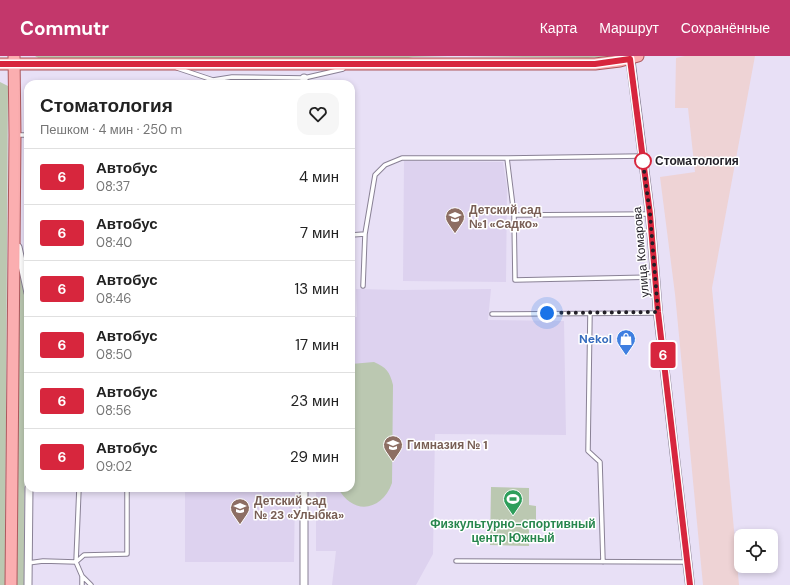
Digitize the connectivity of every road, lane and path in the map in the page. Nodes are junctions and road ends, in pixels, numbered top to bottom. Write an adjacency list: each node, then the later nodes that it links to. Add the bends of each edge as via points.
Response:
1 (633, 57): 3 (main road, via 595,64); 13 (street, улица Комарова)
2 (14, 60): 4 (main road); 5 (main road); 12 (main road)
3 (456, 60): 6 (main road)
4 (0, 64)
5 (162, 64): 6 (main road); 7 (lane)
6 (365, 64): 10 (lane)
7 (207, 80)
8 (221, 80): 9 (lane, via 232,77)
9 (286, 80)
10 (308, 80)
11 (24, 134): 12 (lane)
12 (15, 135): 17 (main road)
13 (642, 156): 14 (lane); 15 (street, улица Комарова)
14 (507, 158): 16 (lane); 18 (lane, via 402,158 385,165 375,175)
15 (650, 214): 16 (lane); 21 (street, улица Комарова)
16 (514, 215): 21 (lane, via 515,280)
17 (14, 231): 20 (street); 36 (main road)
18 (365, 234): 19 (lane); 22 (lane)
19 (355, 235)
20 (24, 265)
21 (655, 278): 23 (street, улица Комарова)
22 (363, 286)
23 (658, 312): 24 (lane); 33 (street, улица Комарова)
24 (590, 313): 25 (lane); 32 (lane, via 588,451 600,462)
25 (492, 314)
26 (29, 492): 34 (street)
27 (79, 492): 31 (lane)
28 (127, 492): 31 (lane, via 126,554 84,555)
29 (304, 492): 40 (street)
30 (456, 561): 32 (lane)
31 (76, 562): 34 (lane); 35 (lane)
32 (603, 562): 33 (lane)
33 (688, 562): 41 (street, улица Комарова)
34 (28, 563): 37 (street)
35 (82, 576): 38 (lane); 39 (lane)
36 (11, 585)
37 (28, 585)
38 (82, 585)
39 (91, 585)
40 (304, 585)
41 (690, 585)

